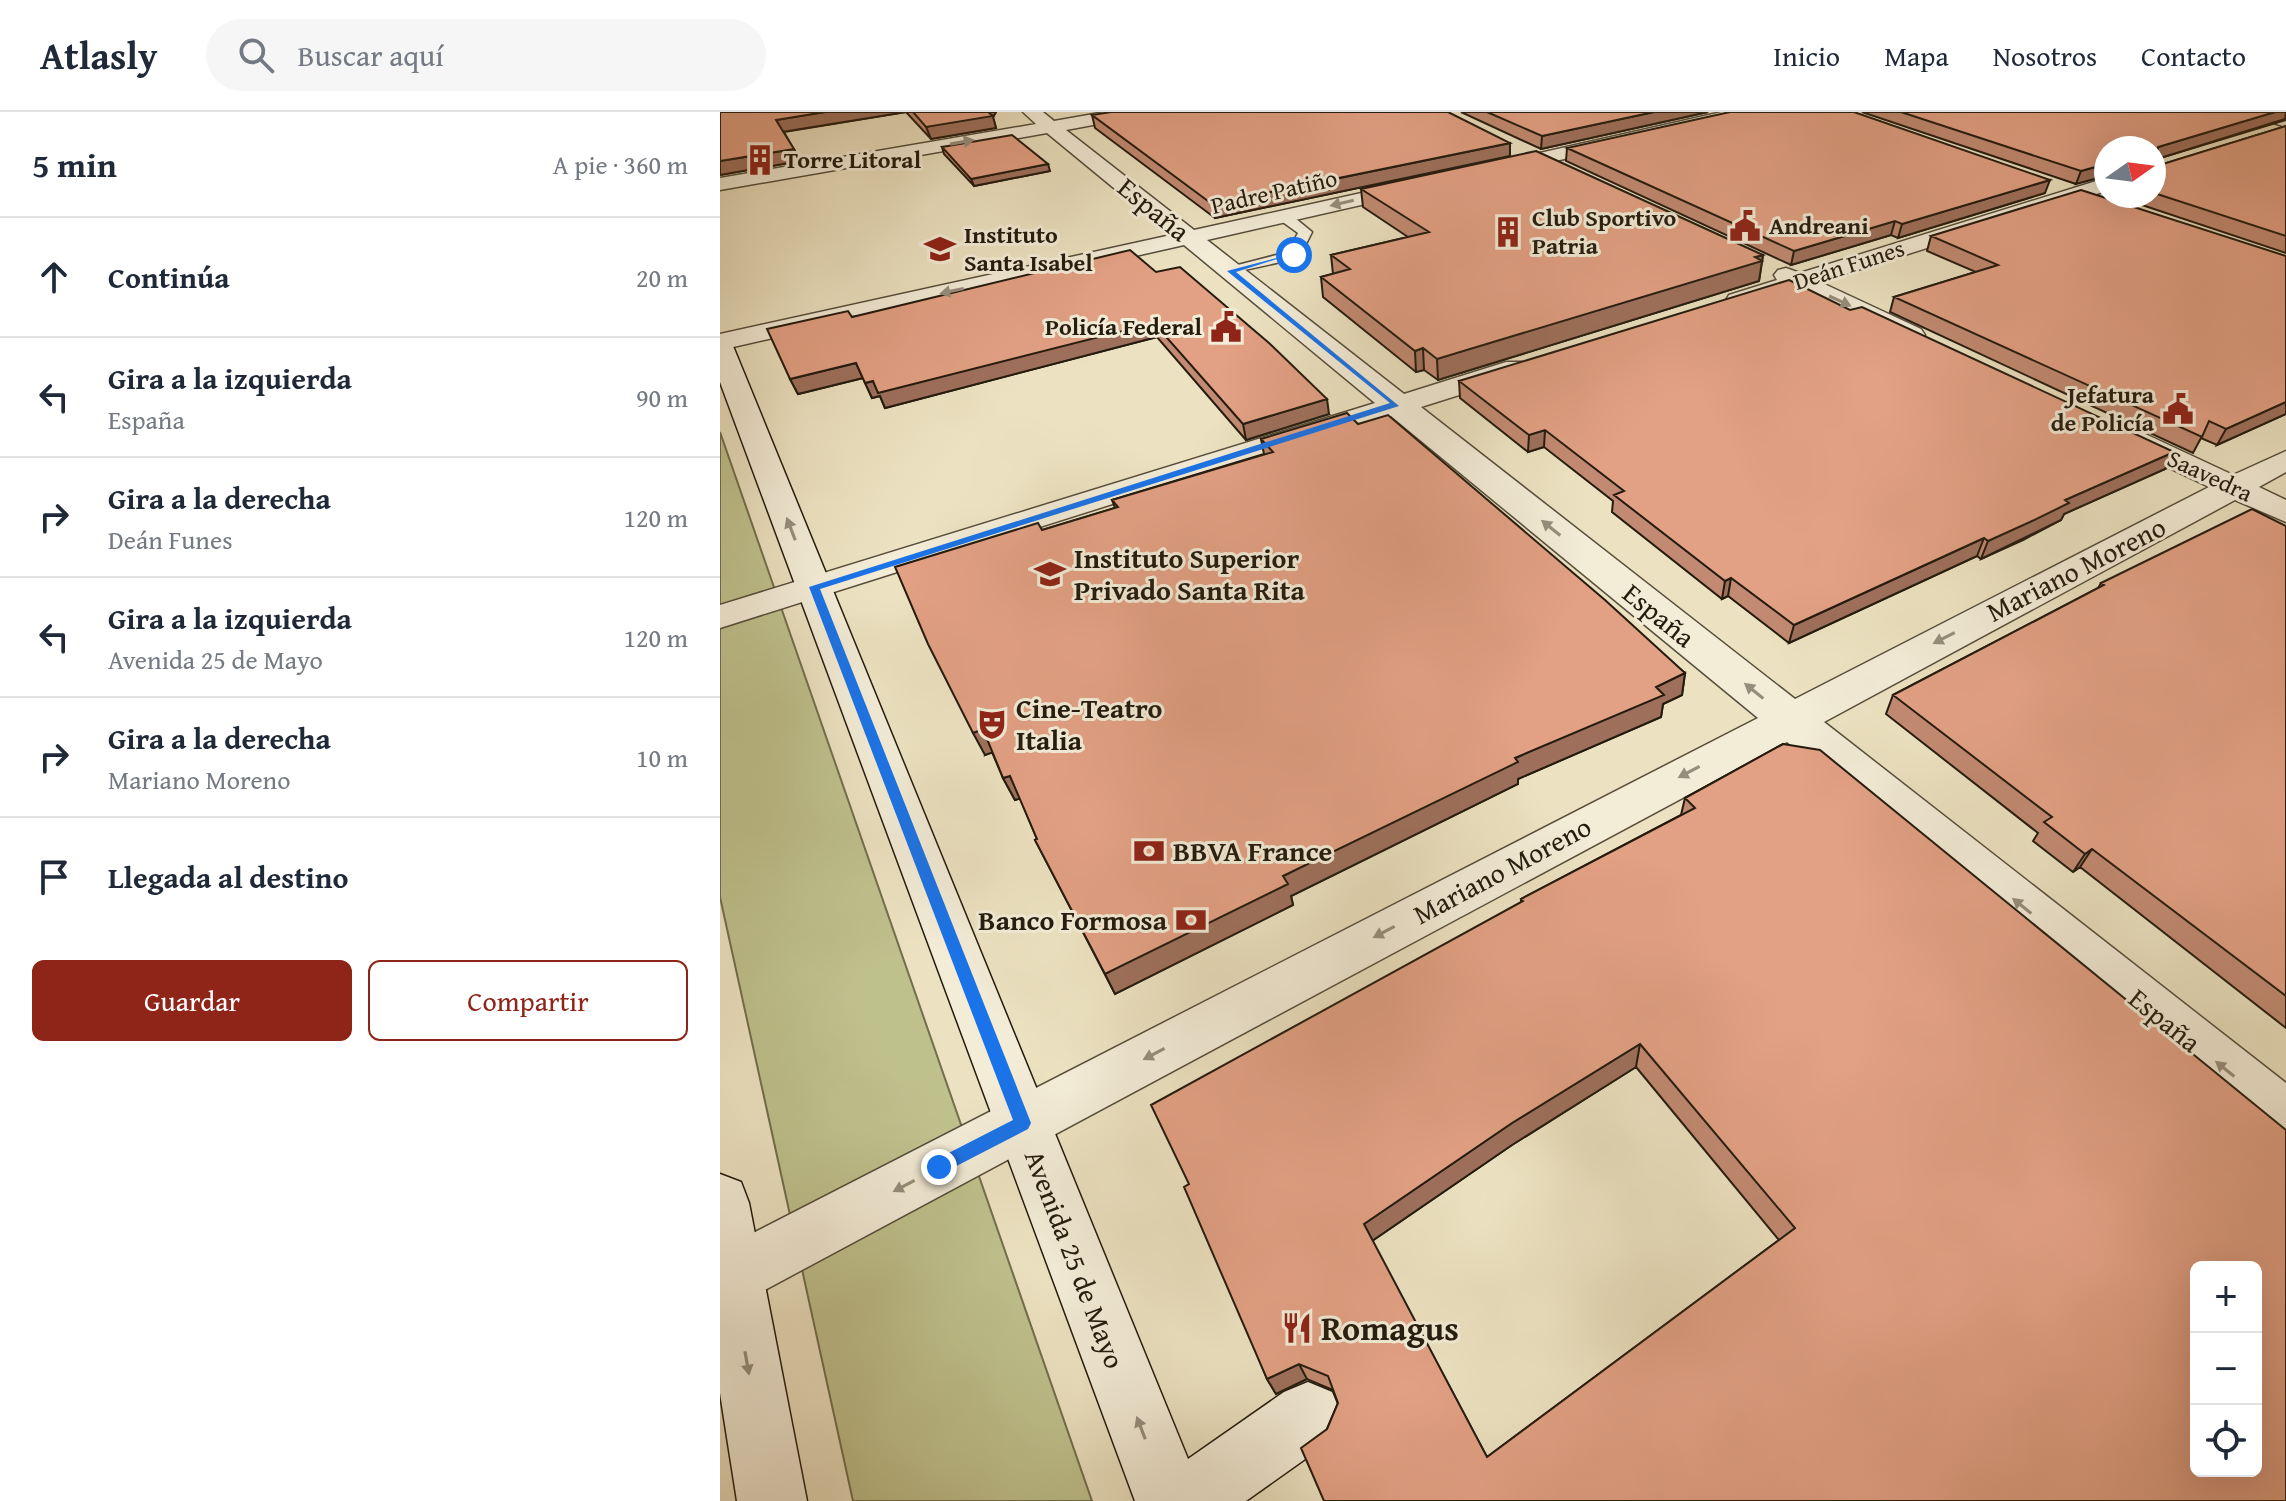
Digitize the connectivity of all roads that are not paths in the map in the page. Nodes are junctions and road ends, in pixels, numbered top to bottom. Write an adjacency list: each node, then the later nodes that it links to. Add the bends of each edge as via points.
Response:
1 (1136, 112): 4 (street)
2 (1746, 112): 9 (street, Padre Patiño)
3 (2249, 112): 5 (street)
4 (1041, 119): 12 (street, one-way to 4); 16 (street, España)
5 (2286, 122)
6 (2286, 128): 7 (street)
7 (2257, 137)
8 (1496, 139): 9 (street)
9 (1538, 159): 10 (street); 15 (street, Padre Patiño, one-way to 15)
10 (1579, 178)
11 (2046, 183): 13 (street)
12 (720, 184)
13 (2077, 193): 14 (street, Deán Funes); 19 (street, Deán Funes)
14 (2094, 193)
15 (1285, 217): 16 (street, Padre Patiño); 18 (lane, via 1305,232 1294,255)
16 (1190, 238): 18 (street, España); 21 (street, Padre Patiño, one-way to 21)
17 (1758, 262): 19 (street)
18 (1231, 271): 24 (street, España)
19 (1799, 281): 20 (street, Deán Funes); 22 (street, one-way to 22)
20 (1709, 308)
21 (720, 344): 29 (street, Avenida 25 de Mayo, one-way to 21)
22 (1939, 348)
23 (1545, 359): 24 (street)
24 (1396, 404): 29 (street); 31 (street, España, one-way to 24)
25 (2094, 421): 27 (street, Saavedra)
26 (2286, 460): 27 (street, Mariano Moreno)
27 (2234, 487): 28 (street, Saavedra); 31 (street, Mariano Moreno, one-way to 31)
28 (2286, 512)
29 (814, 587): 30 (street); 33 (street, Avenida 25 de Mayo)
30 (720, 617)
31 (1789, 719): 32 (street, España, one-way to 31); 33 (street, Mariano Moreno, one-way to 33)
32 (2286, 1117)
33 (1022, 1123): 35 (street, Mariano Moreno, one-way to 35); 38 (street, Avenida 25 de Mayo, one-way to 33)
34 (720, 1203): 35 (street)
35 (726, 1280): 37 (street, one-way to 37)
36 (1308, 1416): 39 (street)
37 (772, 1501)
38 (1170, 1501)
39 (1187, 1501)

